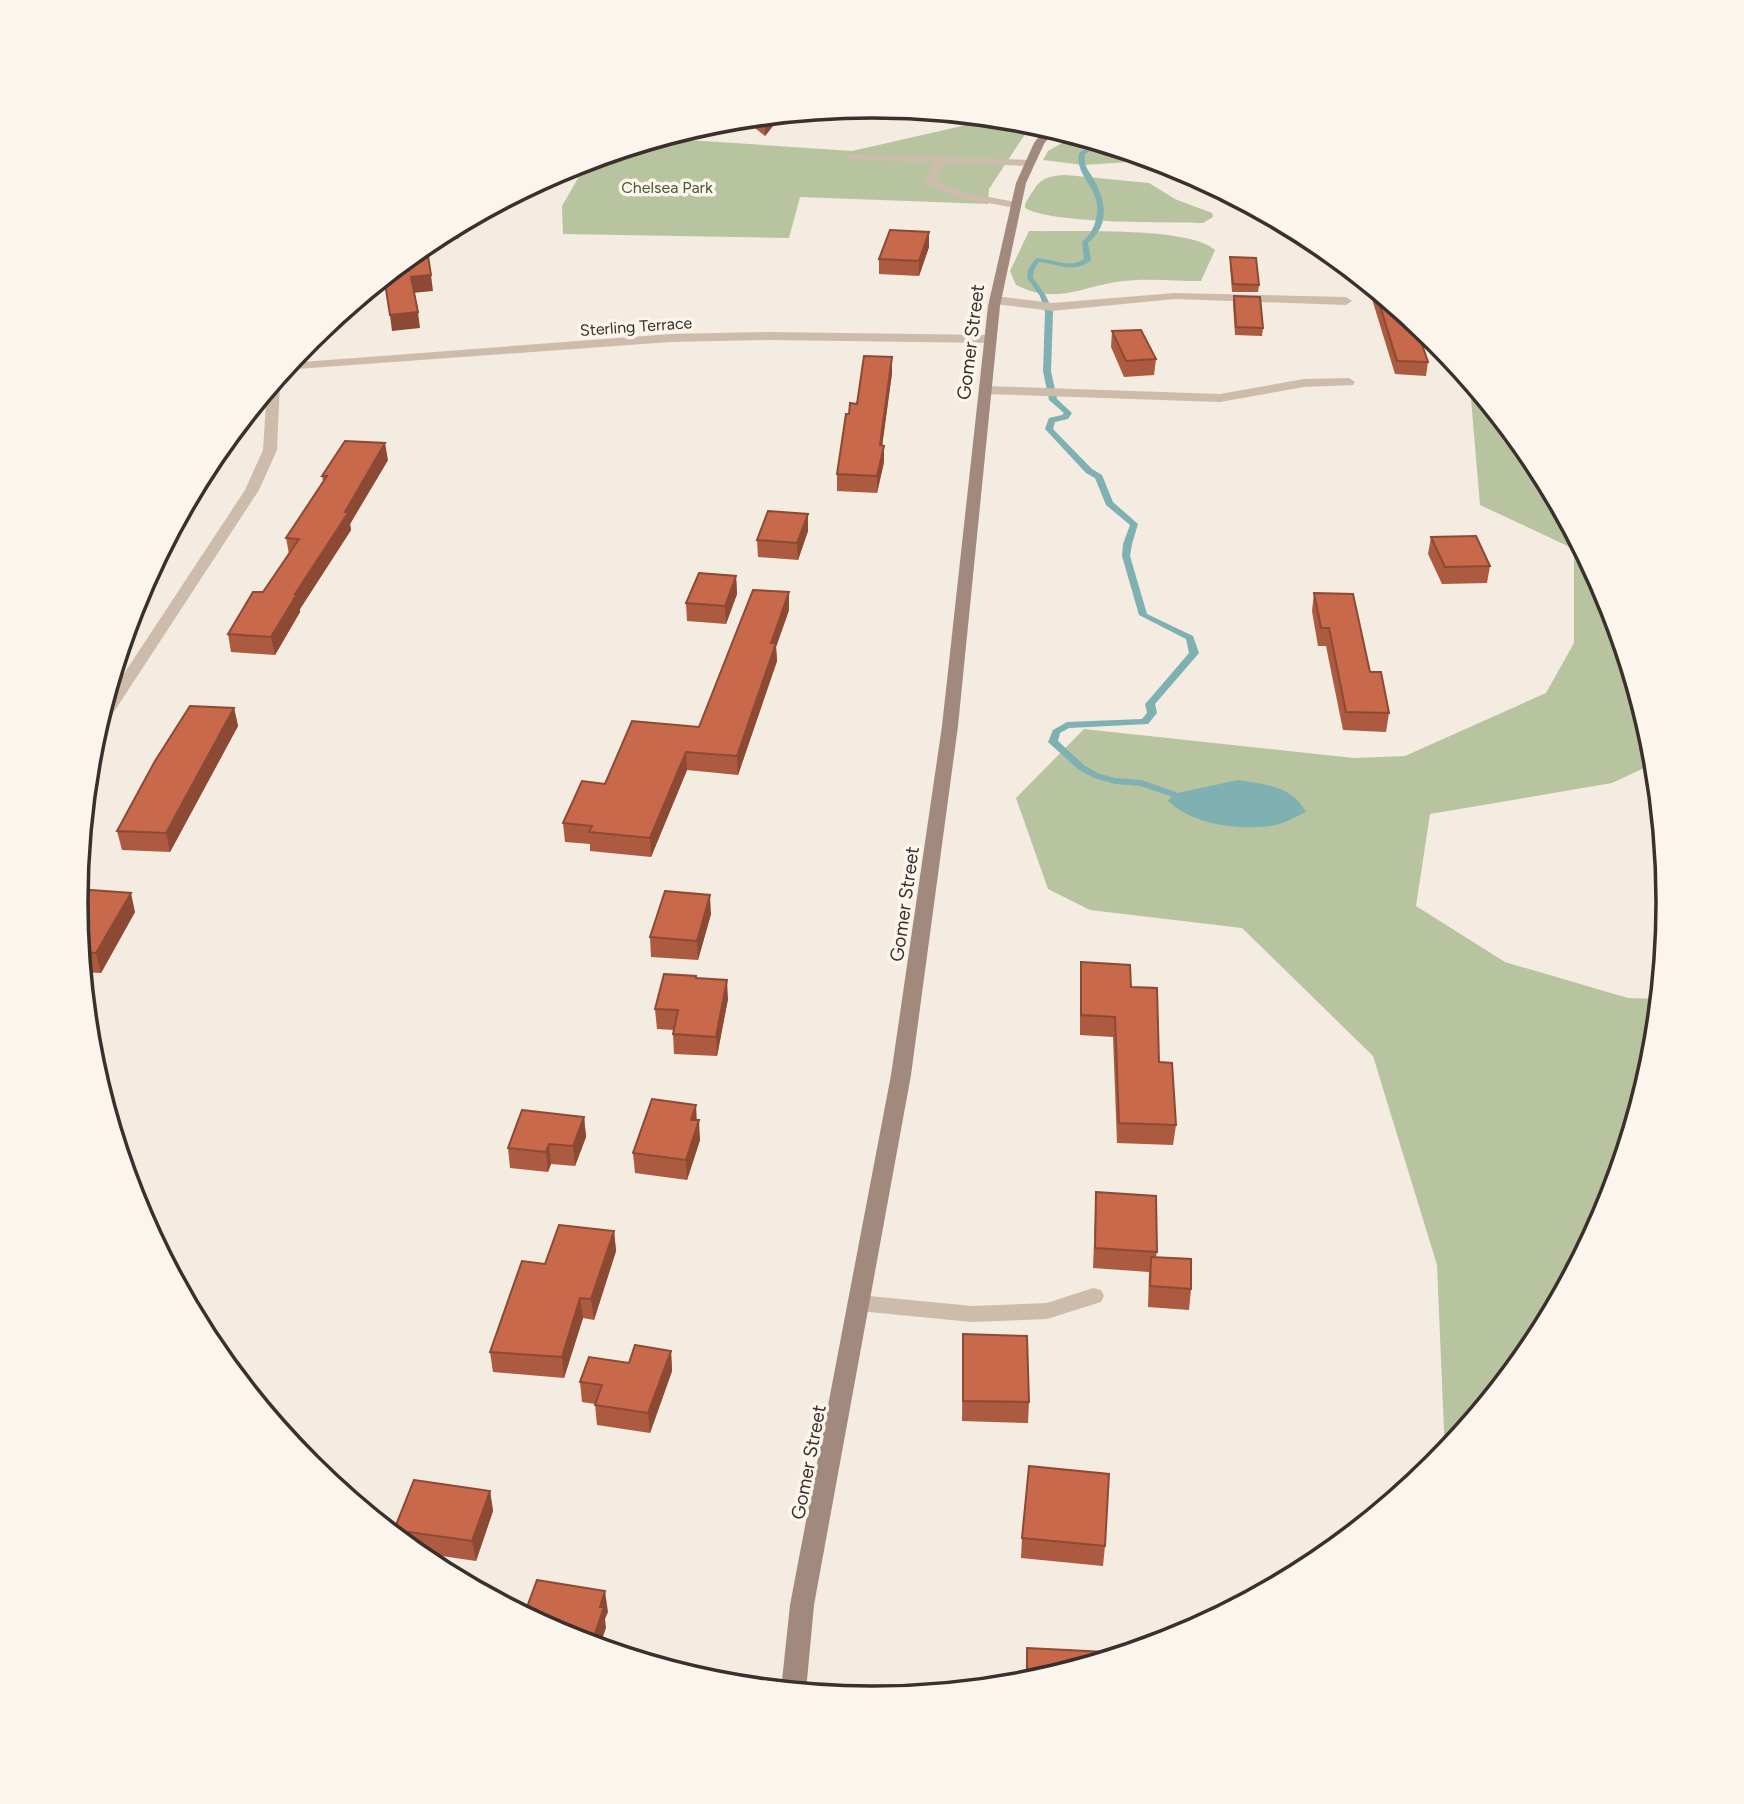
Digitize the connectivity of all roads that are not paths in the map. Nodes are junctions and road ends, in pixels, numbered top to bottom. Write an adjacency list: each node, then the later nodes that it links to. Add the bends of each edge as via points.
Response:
1 (1044, 137): 4 (street, Gomer Street)
2 (851, 157): 3 (street)
3 (940, 160): 4 (street); 5 (street, via 930,182 964,195)
4 (1030, 163): 5 (street, Gomer Street)
5 (1016, 205): 6 (street, Gomer Street)
6 (995, 300): 7 (street, via 1052,306 1175,296); 8 (street, Gomer Street)
7 (1346, 301)
8 (990, 339): 9 (street, Sterling Terrace, via 671,338); 11 (street, Gomer Street)
9 (300, 366)
10 (1349, 382): 11 (street, via 1304,383 1220,398)
11 (985, 390): 15 (street, Gomer Street, via 949,739 901,1075)
12 (273, 396): 13 (street, via 270,450 252,490)
13 (114, 700)
14 (1093, 1296): 15 (street, via 1047,1311 972,1314)
15 (859, 1303): 16 (street, Gomer Street, via 802,1605)
16 (794, 1682)

